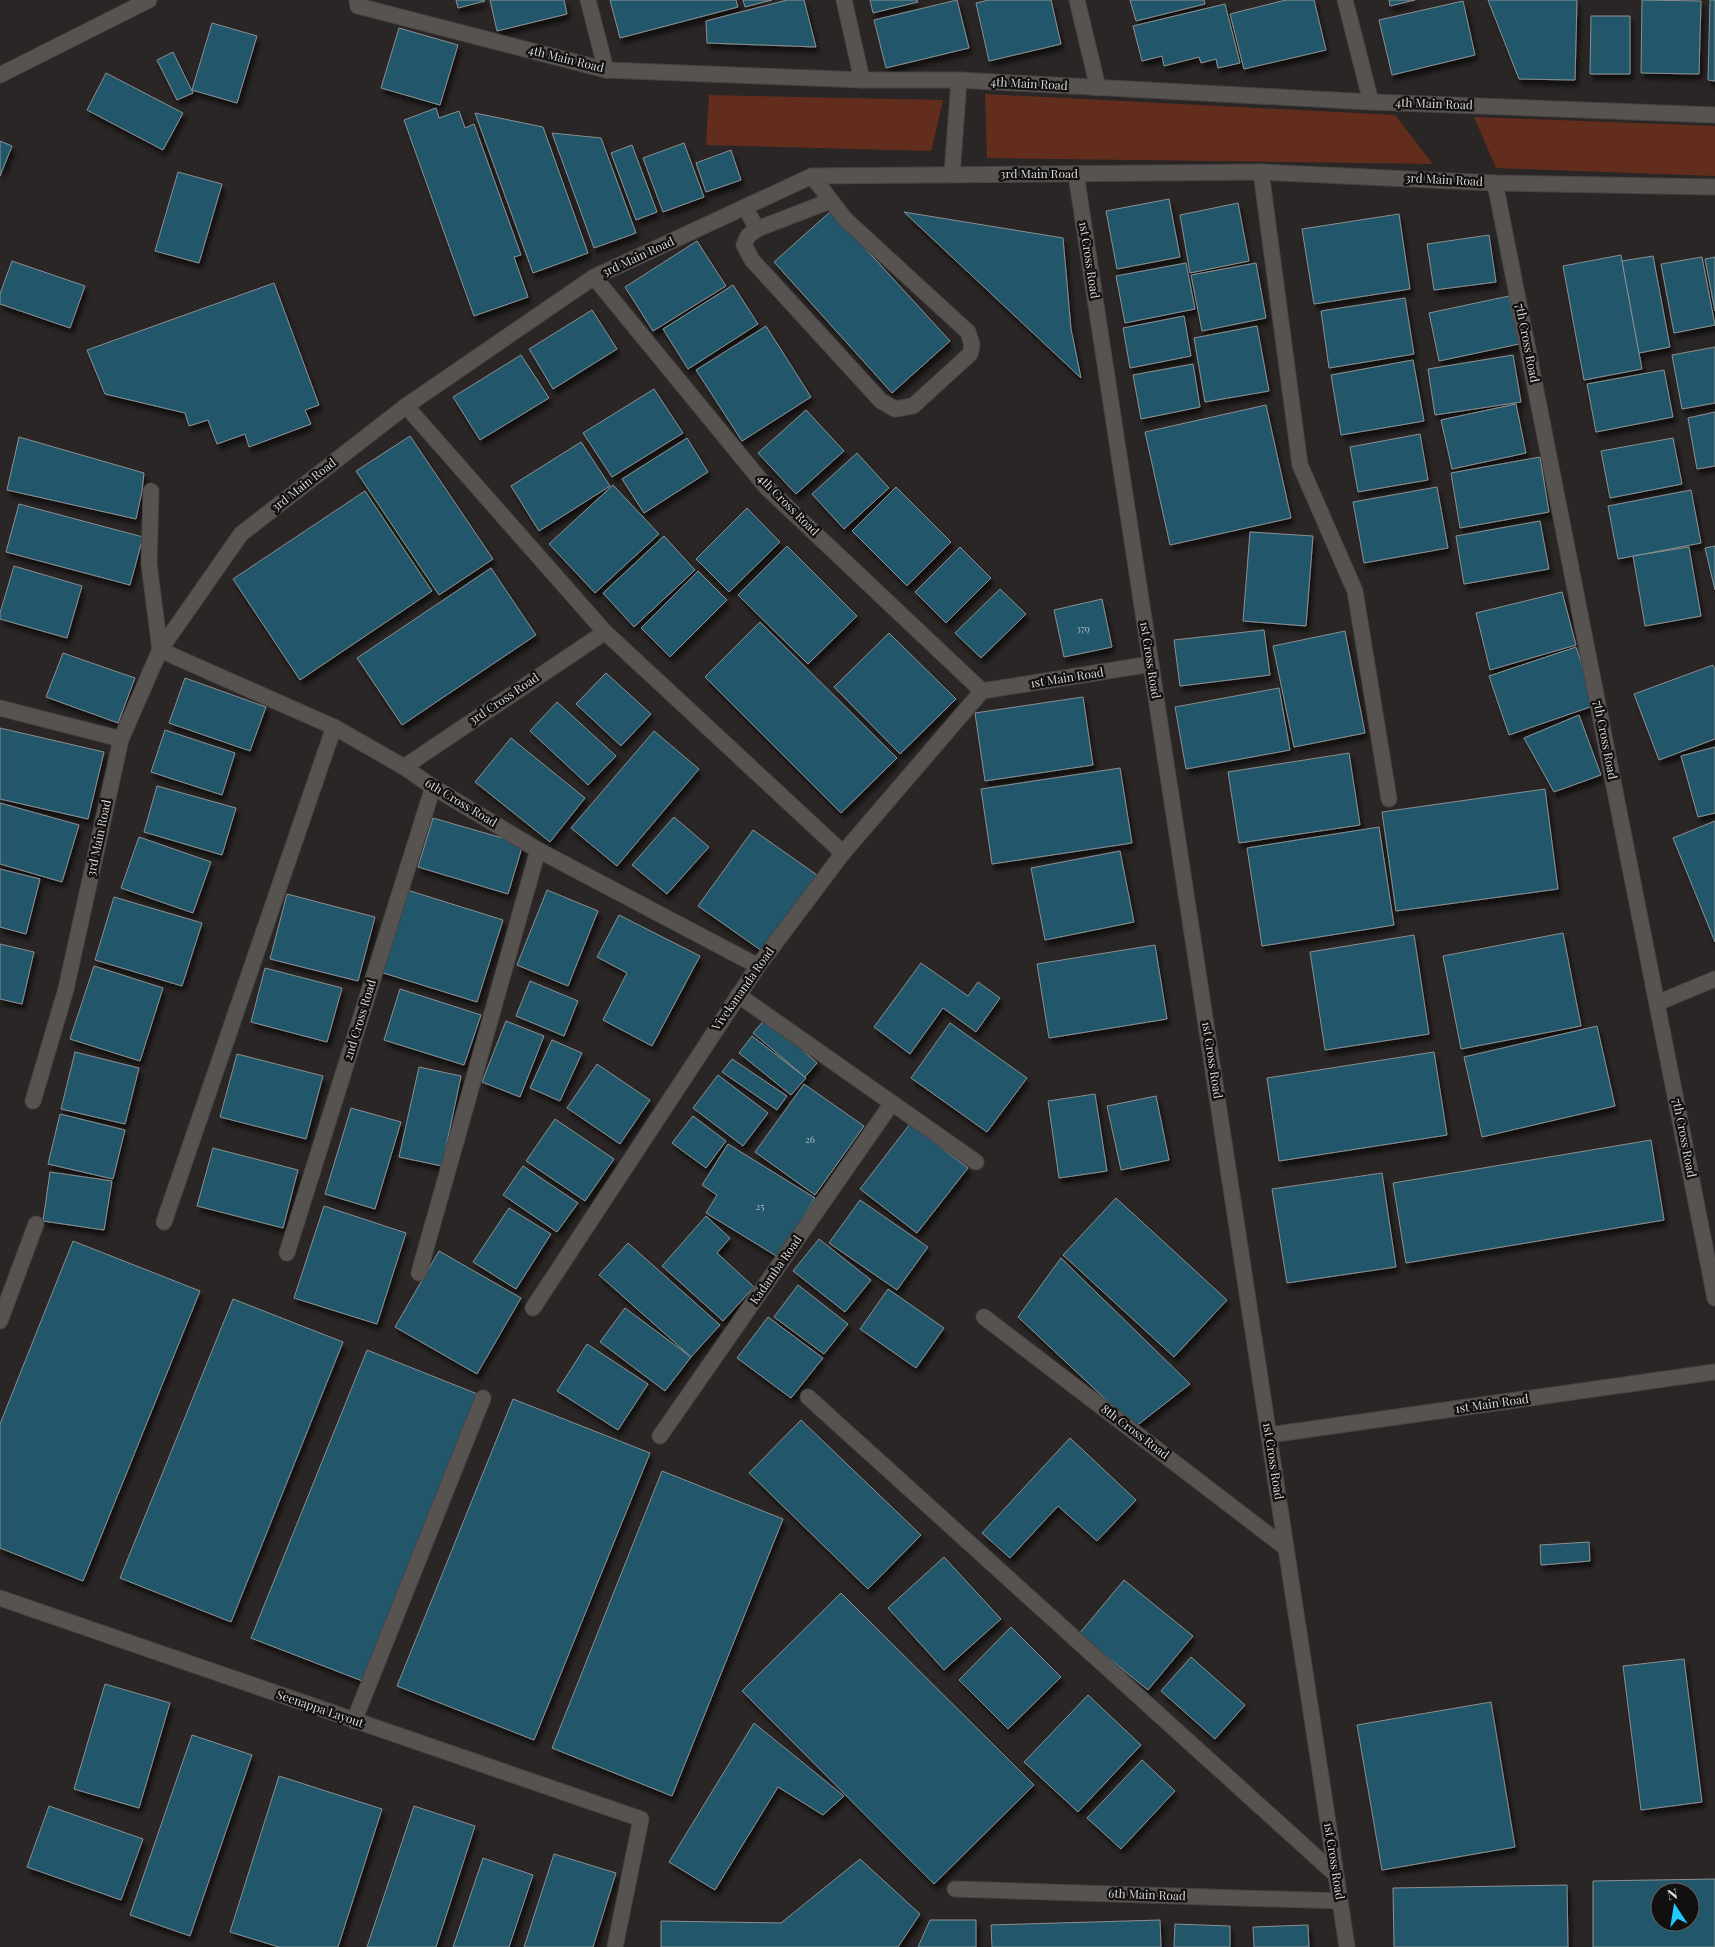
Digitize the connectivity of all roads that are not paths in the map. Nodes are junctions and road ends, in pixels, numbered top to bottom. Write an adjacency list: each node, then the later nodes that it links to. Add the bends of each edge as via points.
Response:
1 (148, 0): 8 (street)
2 (357, 0): 7 (street, 4th Main Road, via 358,6)
3 (588, 0): 7 (street)
4 (844, 0): 9 (street)
5 (1077, 0): 11 (street)
6 (1345, 0): 12 (street)
7 (606, 70): 9 (street, 4th Main Road)
8 (0, 75)
9 (862, 80): 10 (street, 4th Main Road)
10 (959, 80): 11 (street, 4th Main Road); 15 (street)
11 (1098, 88): 12 (street, 4th Main Road)
12 (1371, 102): 13 (street, 4th Main Road)
13 (1715, 115)
14 (1261, 172): 16 (street, 3rd Main Road); 18 (street, 3rd Main Road); 35 (street, via 1300,465 1355,591)
15 (952, 174): 16 (street, 3rd Main Road); 17 (street, 3rd Main Road)
16 (1076, 174): 28 (street, 1st Cross Road)
17 (812, 176): 20 (street); 21 (street, 3rd Main Road)
18 (1495, 183): 19 (street, 3rd Main Road); 41 (street, 7th Cross Road)
19 (1715, 186)
20 (830, 201): 22 (street); 22 (street, via 845,219 968,332 972,345 970,354 913,406 895,409 880,401 752,260 744,245 748,236)
21 (745, 207): 22 (street); 23 (street, 3rd Main Road)
22 (757, 229)
23 (594, 278): 24 (street, 3rd Main Road); 29 (street, 4th Cross Road, via 767,488)
24 (406, 406): 26 (street); 27 (street, 3rd Main Road, via 241,534)
25 (150, 491): 27 (street, via 149,564)
26 (605, 632): 33 (street, 3rd Cross Road); 37 (street)
27 (160, 650): 31 (street, 6th Cross Road); 32 (street, 3rd Main Road)
28 (1151, 664): 29 (street, 1st Main Road); 56 (street, 1st Cross Road)
29 (982, 691): 37 (street, Vivekananda Road)
30 (0, 708): 32 (street)
31 (334, 727): 33 (street, 6th Cross Road); 45 (street)
32 (121, 738): 42 (street, 3rd Main Road, via 66,989)
33 (404, 767): 34 (street, 6th Cross Road)
34 (433, 787): 36 (street, 6th Cross Road); 47 (street, 2nd Cross Road)
35 (1389, 799)
36 (538, 850): 38 (street, 6th Cross Road); 48 (street)
37 (843, 853): 38 (street, Vivekananda Road)
38 (758, 966): 40 (street, Vivekananda Road)
39 (1715, 979): 41 (street)
40 (738, 995): 43 (street); 50 (street, Vivekananda Road)
41 (1657, 1003): 49 (street, 7th Cross Road)
42 (32, 1100)
43 (892, 1103): 44 (street); 57 (street, Kadamba Road)
44 (976, 1162)
45 (164, 1222)
46 (36, 1224): 52 (street)
47 (287, 1253)
48 (419, 1273)
49 (1715, 1298)
50 (533, 1308)
51 (984, 1317): 58 (street, 8th Cross Road)
52 (0, 1321)
53 (1715, 1372): 56 (street, 1st Main Road)
54 (808, 1397): 61 (street)
55 (483, 1398): 60 (street)
56 (1269, 1435): 58 (street, 1st Cross Road)
57 (660, 1436)
58 (1286, 1548): 61 (street, 1st Cross Road)
59 (0, 1598): 60 (street, Seenappa Layout)
60 (354, 1720): 64 (street, Seenappa Layout, via 641,1819)
61 (1335, 1874): 63 (street, 1st Cross Road)
62 (955, 1889): 63 (street, 6th Main Road)
63 (1340, 1901): 65 (street, 1st Cross Road)
64 (615, 1947)
65 (1347, 1947)

